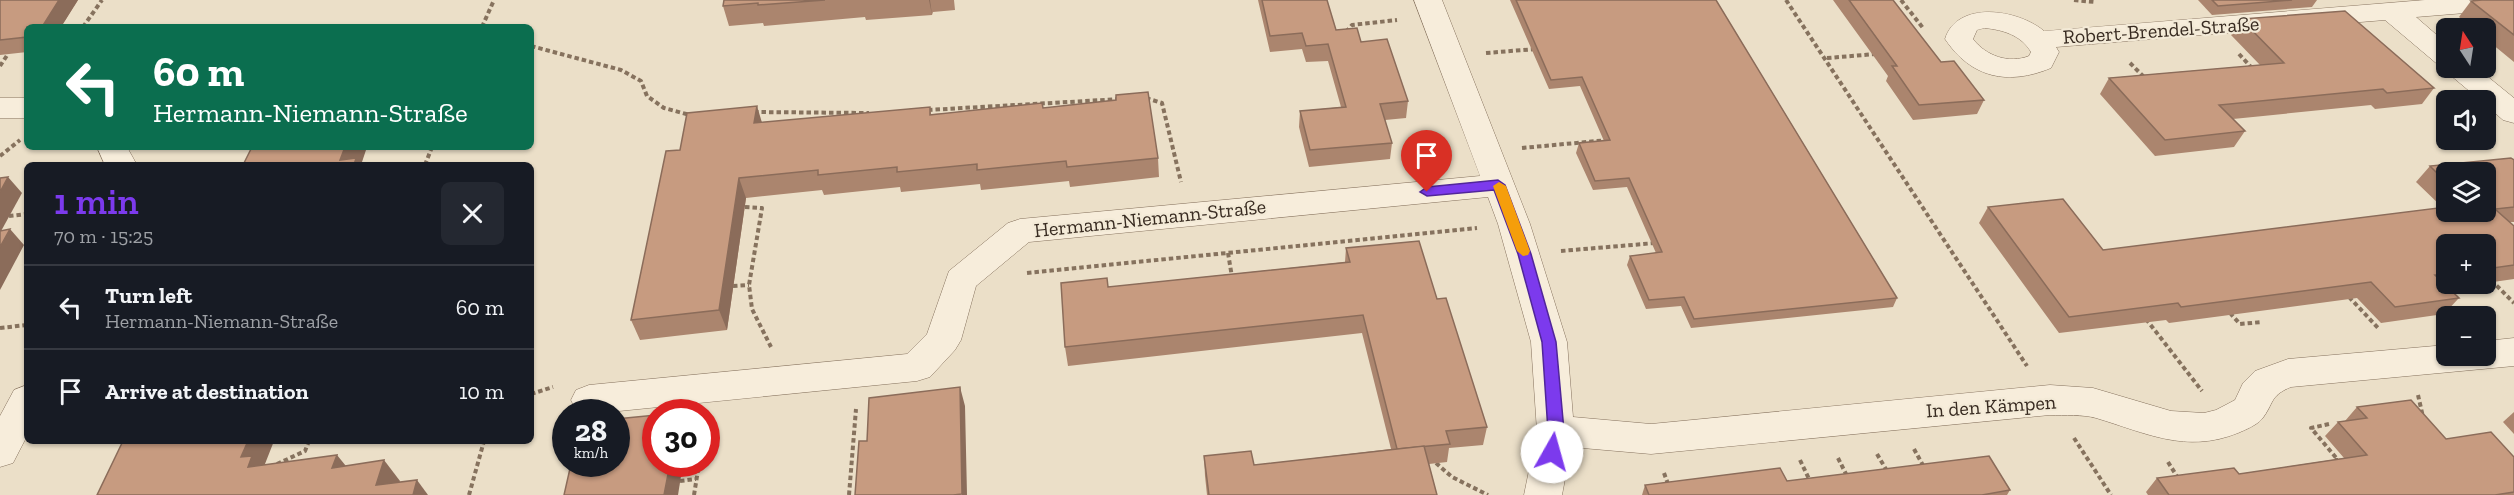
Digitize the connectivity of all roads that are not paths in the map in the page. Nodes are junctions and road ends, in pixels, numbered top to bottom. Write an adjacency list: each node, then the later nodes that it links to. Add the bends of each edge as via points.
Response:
1 (2514, 2): 3 (street, Robert-Brendel-Straße)
2 (1431, 8): 10 (street)
3 (2392, 12): 4 (street, Robert-Brendel-Straße); 5 (street)
4 (2038, 40)
5 (2436, 49)
6 (2471, 78): 9 (street)
7 (0, 108): 8 (street)
8 (24, 108)
9 (2514, 113)
10 (1498, 185): 14 (street, Hermann-Niemann-Straße, via 1020,231 961,280 943,340 917,367); 16 (street, via 1519,239 1549,342)
11 (2514, 352): 12 (street)
12 (2496, 354)
13 (2436, 360): 16 (street, In den Kämpen, via 2288,373 2268,381 2256,393 2248,410 2204,428 2171,426 2093,403 2050,400 1651,439)
14 (600, 399)
15 (24, 406): 17 (street)
16 (1556, 431): 18 (street)
17 (0, 452)
18 (1543, 495)

